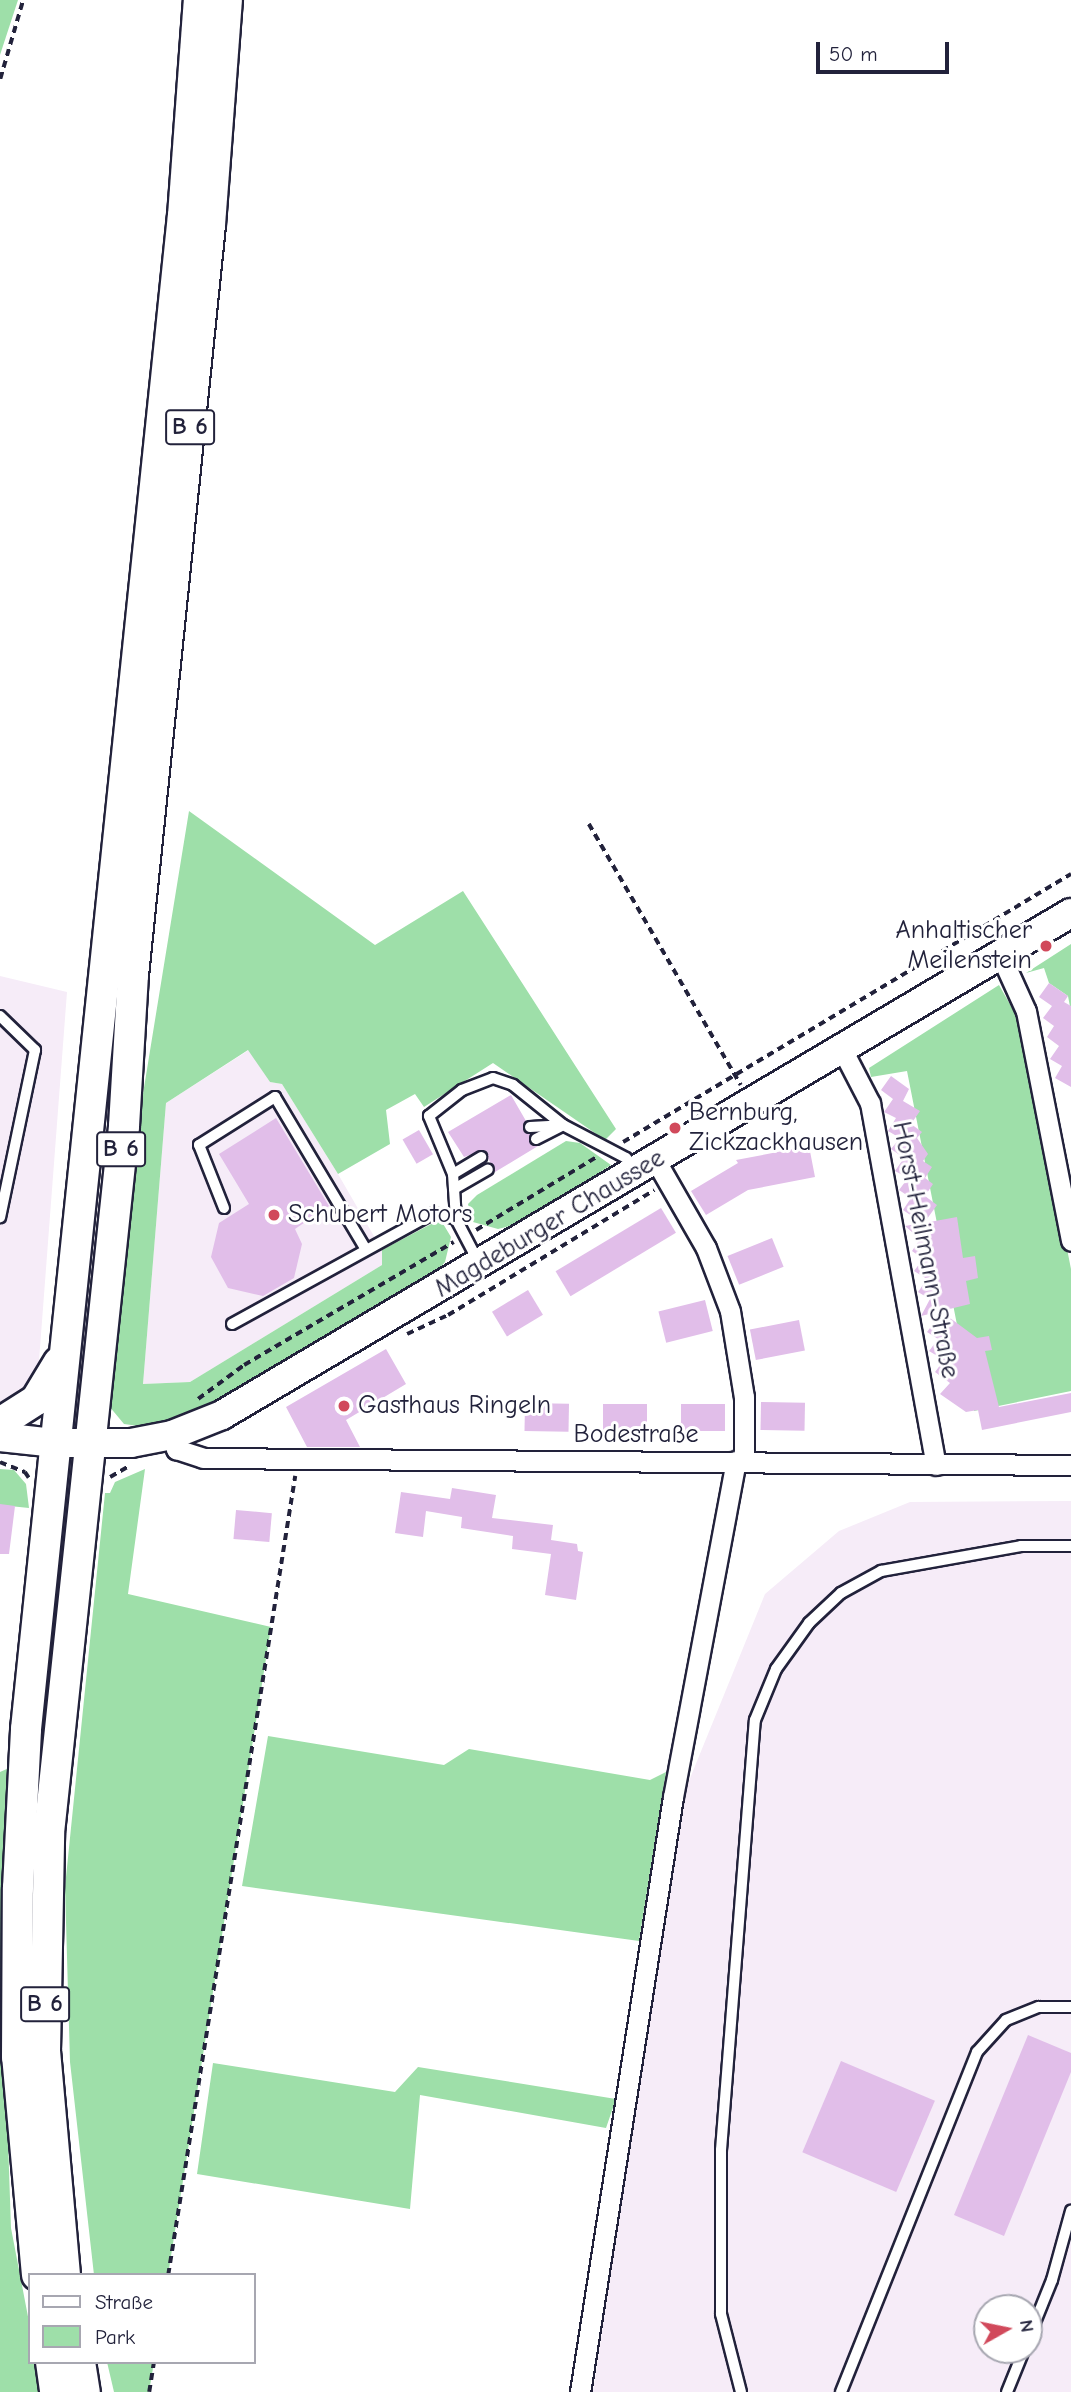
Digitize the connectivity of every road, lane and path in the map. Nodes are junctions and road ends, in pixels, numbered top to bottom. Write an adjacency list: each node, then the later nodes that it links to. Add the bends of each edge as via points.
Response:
1 (23, 0): 4 (path)
2 (199, 0): 31 (main road, B 6, via 183,216)
3 (227, 0): 38 (main road, B 6, via 210,225)
4 (0, 79)
5 (589, 824): 11 (path)
6 (1071, 874): 11 (path)
7 (1071, 914): 8 (main road, Magdeburger Chaussee)
8 (1000, 956): 10 (main road, Magdeburger Chaussee); 26 (street, via 1026,1011)
9 (0, 1016): 23 (lane, via 35,1050)
10 (843, 1051): 12 (main road, Magdeburger Chaussee); 42 (street, Horst-Heilmann-Straße, via 870,1103)
11 (735, 1074): 12 (path); 16 (path)
12 (753, 1104): 19 (main road, Magdeburger Chaussee)
13 (564, 1125): 14 (lane); 15 (lane); 16 (lane); 20 (lane, via 513,1085 493,1078 462,1090 429,1116)
14 (530, 1127)
15 (536, 1139)
16 (609, 1150): 19 (lane); 25 (path)
17 (481, 1157): 20 (lane)
18 (488, 1169): 21 (lane)
19 (653, 1171): 28 (main road, Magdeburger Chaussee); 30 (path, via 448,1315); 40 (street, via 706,1248 730,1311 744,1397)
20 (453, 1174): 21 (lane)
21 (454, 1189): 24 (lane)
22 (224, 1208): 27 (lane, via 199,1144 275,1097)
23 (0, 1217)
24 (456, 1219): 25 (lane); 27 (lane, via 434,1213)
25 (464, 1236): 28 (lane); 32 (path, via 244,1365)
26 (1071, 1241)
27 (365, 1248): 29 (lane)
28 (480, 1265): 34 (main road, Magdeburger Chaussee, via 251,1400)
29 (232, 1324)
30 (399, 1338)
31 (64, 1352): 33 (main road, B 6, via 36,1401); 36 (main road, B 6)
32 (192, 1403)
33 (0, 1423)
34 (172, 1434): 37 (main road, Magdeburger Chaussee); 39 (street, Bodestraße, via 176,1449 186,1456)
35 (0, 1437): 36 (main road, Magdeburger Chaussee)
36 (54, 1443): 38 (main road, Magdeburger Chaussee); 44 (main road, B 6)
37 (131, 1443): 38 (main road, Magdeburger Chaussee); 45 (path, via 133,1464 101,1487)
38 (90, 1444): 45 (main road, B 6)
39 (298, 1460): 40 (street, Bodestraße); 51 (path)
40 (740, 1461): 42 (street, Bodestraße); 60 (street, via 673,1797)
41 (0, 1462): 44 (path, via 25,1472 30,1480)
42 (936, 1465): 43 (street, Bodestraße)
43 (1071, 1465)
44 (49, 1482): 49 (main road, B 6, via 26,1728 18,1899 17,2057)
45 (86, 1486): 50 (main road, B 6, via 50,1833 45,1930 48,2099)
46 (1071, 1546): 61 (lane, via 1021,1546 881,1572 841,1593 809,1623 776,1669 755,1720 721,2150 721,2314)
47 (1071, 2007): 62 (lane, via 1039,2007 1006,2020 978,2052)
48 (1071, 2211): 52 (lane)
49 (37, 2273)
50 (65, 2273)
51 (168, 2273)
52 (1043, 2302)
53 (51, 2364): 57 (main road)
54 (80, 2364): 58 (main road)
55 (154, 2364): 59 (path)
56 (1018, 2364): 63 (lane)
57 (55, 2392)
58 (85, 2392)
59 (149, 2392)
60 (580, 2392)
61 (741, 2392)
62 (841, 2392)
63 (1007, 2392)

